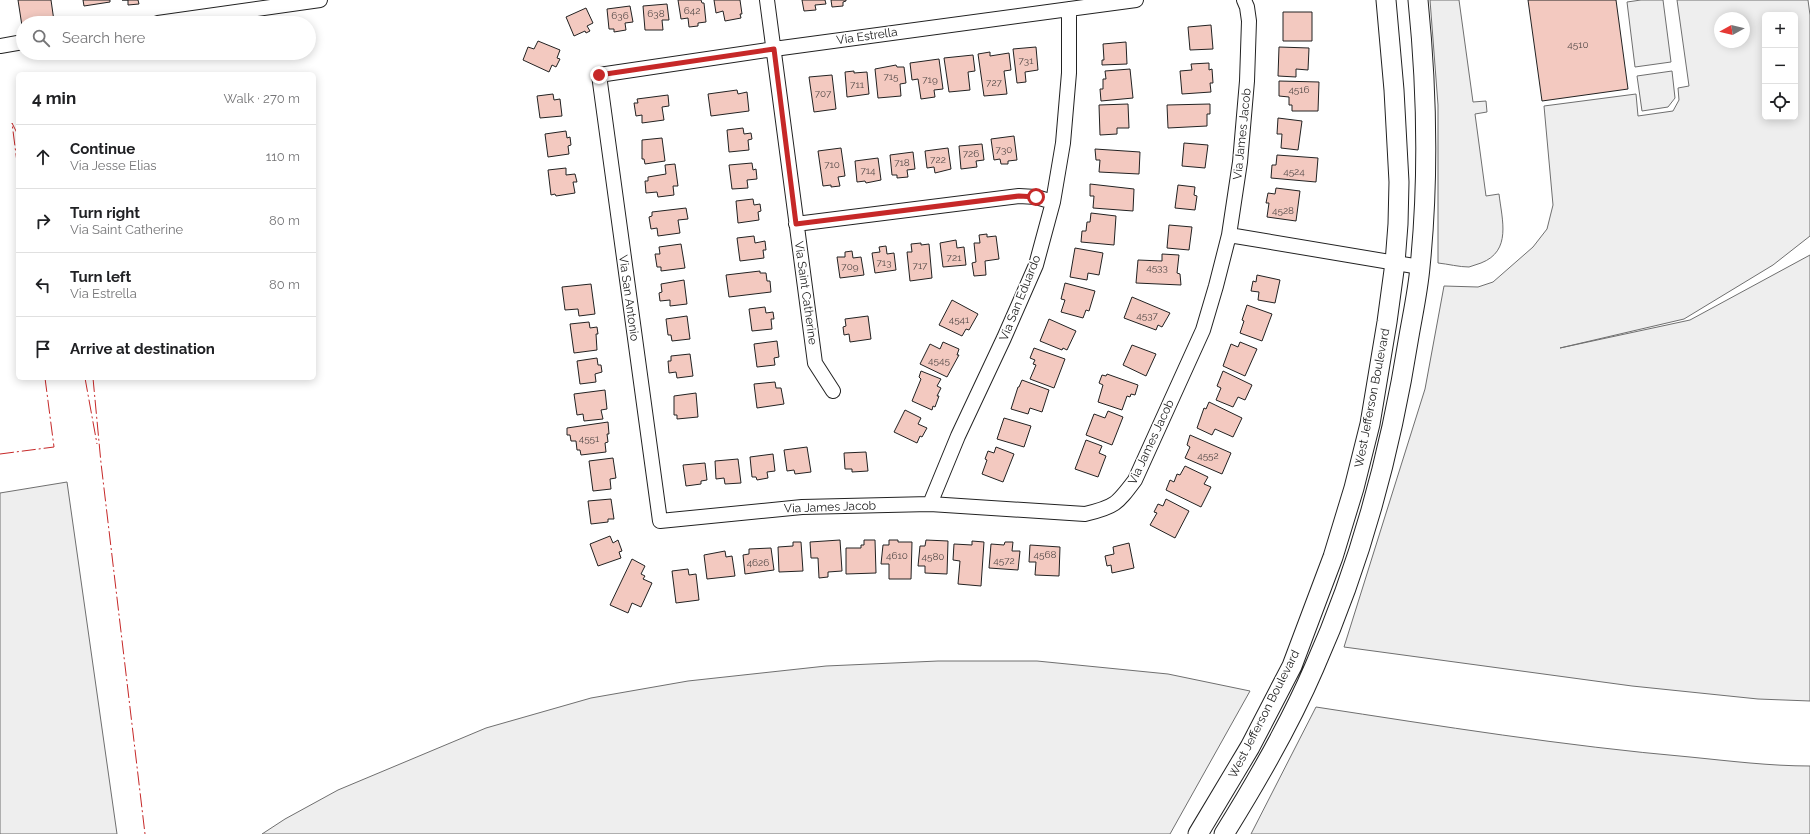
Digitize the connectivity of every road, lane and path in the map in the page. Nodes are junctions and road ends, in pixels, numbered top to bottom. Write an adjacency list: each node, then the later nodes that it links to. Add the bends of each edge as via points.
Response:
1 (320, 0): 7 (street)
2 (767, 0): 12 (street, Via Saint Catherine)
3 (1136, 0): 8 (street, Via Estrella)
4 (1244, 0): 16 (street, Via James Jacob, via 1248,21 1247,81 1240,162)
5 (1386, 0): 17 (main road, West Jefferson Boulevard, via 1394,90 1398,182)
6 (1418, 0): 18 (main road, West Jefferson Boulevard, via 1424,58 1426,151)
7 (305, 1): 9 (street)
8 (1069, 9): 12 (street, Via Estrella); 14 (street, Via San Eduardo, via 1069,73 1064,143)
9 (205, 16)
10 (16, 43): 11 (street)
11 (0, 46)
12 (774, 49): 13 (street, Via Estrella); 15 (street, Via Saint Catherine)
13 (599, 75): 21 (street, Via San Antonio)
14 (1053, 202): 15 (street, via 1019,196); 20 (street, Via San Eduardo, via 1036,265)
15 (796, 224): 19 (street, Via Saint Catherine, via 815,363)
16 (1229, 235): 17 (street); 20 (street, Via James Jacob, via 1202,330 1135,480 1119,502 1103,510 1085,514)
17 (1395, 264): 18 (street); 22 (main road, West Jefferson Boulevard, via 1370,424 1333,557 1292,666)
18 (1420, 267): 23 (main road, West Jefferson Boulevard, via 1400,391 1373,507 1335,618 1313,670 1268,760)
19 (833, 391)
20 (930, 504): 21 (street, Via James Jacob, via 802,507)
21 (660, 521)
22 (1203, 833)
23 (1224, 834)

